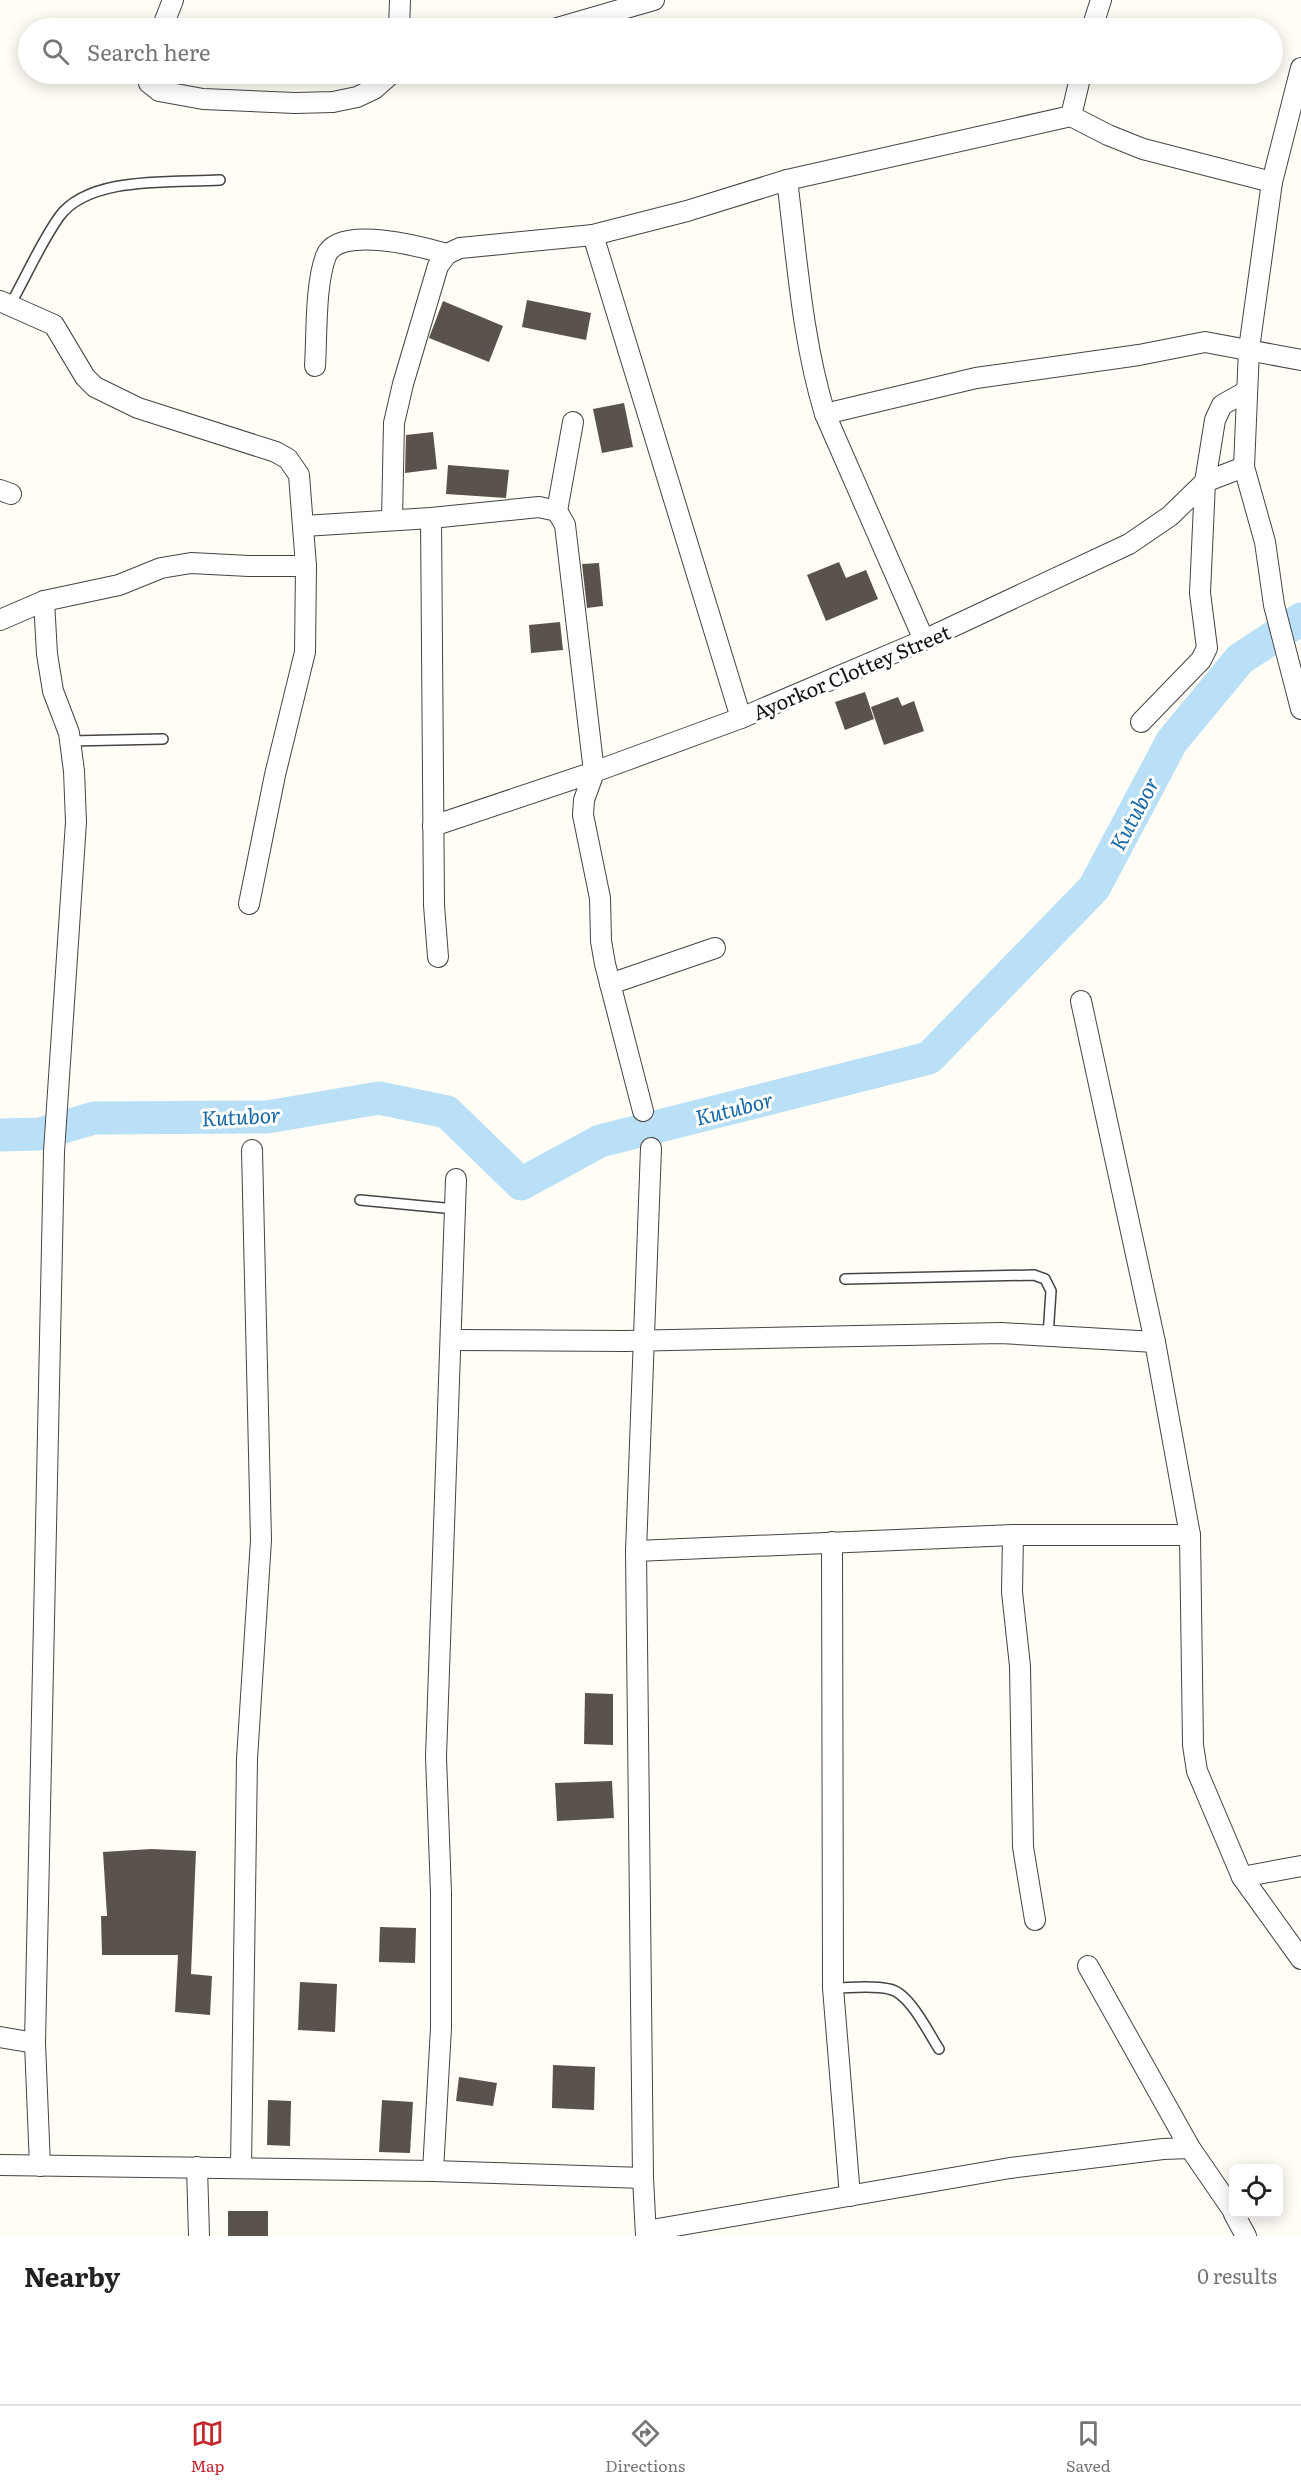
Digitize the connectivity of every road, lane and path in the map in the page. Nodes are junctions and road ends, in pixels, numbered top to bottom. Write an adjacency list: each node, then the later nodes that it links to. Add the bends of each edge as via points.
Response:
1 (173, 0): 5 (street)
2 (400, 0): 6 (street)
3 (654, 0): 7 (street)
4 (1101, 0): 8 (street)
5 (166, 18)
6 (399, 18)
7 (592, 18)
8 (1095, 18)
9 (1301, 68): 16 (street)
10 (151, 84): 11 (street, via 159,92 203,99 295,103 357,97)
11 (381, 84)
12 (1079, 84): 13 (street)
13 (1071, 116): 15 (street); 16 (street, via 1143,149)
14 (220, 180): 19 (lane, via 119,186 82,196 60,216)
15 (787, 180): 17 (street); 24 (street, via 811,357)
16 (1272, 182): 20 (street)
17 (594, 235): 18 (street, via 460,248); 37 (street)
18 (447, 254): 22 (street, via 380,240 348,240 336,245 326,254 322,276); 30 (street, via 438,266 394,423)
19 (5, 303): 31 (street, via 54,325 95,387 138,408 288,459 299,475)
20 (1249, 349): 21 (street); 23 (street); 24 (street, via 1205,342 976,378)
21 (1301, 360)
22 (315, 366)
23 (1247, 391): 26 (street); 27 (street, via 1222,405 1215,420)
24 (825, 414): 35 (street)
25 (573, 422): 28 (street)
26 (1244, 467): 27 (street, Ayorkor Clottey Street); 36 (street, via 1265,542 1274,605)
27 (1205, 482): 35 (street, Ayorkor Clottey Street, via 1170,516 1129,544); 38 (street, via 1200,593 1207,648 1201,660)
28 (557, 512): 29 (street, via 539,507); 41 (street, via 566,525)
29 (431, 518): 30 (street); 42 (street)
30 (392, 520): 31 (street)
31 (304, 526): 32 (street)
32 (306, 566): 33 (street, via 191,563 161,568 119,585); 43 (street, via 305,652)
33 (44, 601): 34 (street); 40 (street, via 53,691)
34 (0, 620)
35 (924, 640): 37 (street, Ayorkor Clottey Street)
36 (1301, 709)
37 (741, 718): 41 (street, Ayorkor Clottey Street)
38 (1141, 722)
39 (163, 739): 40 (lane)
40 (70, 741): 70 (street, via 76,822 54,1152)
41 (594, 772): 42 (street, Ayorkor Clottey Street); 46 (street, via 583,815 600,898 601,941)
42 (433, 826): 45 (street)
43 (249, 904)
44 (716, 948): 46 (street)
45 (438, 957)
46 (610, 984): 48 (street)
47 (1081, 1001): 58 (street)
48 (643, 1111)
49 (651, 1148): 56 (street)
50 (252, 1150): 76 (street, via 261,1540 247,1759)
51 (456, 1179): 53 (street)
52 (360, 1200): 53 (lane)
53 (455, 1209): 57 (street)
54 (845, 1279): 55 (lane, via 1034,1275 1045,1279 1051,1291)
55 (1048, 1336): 56 (street, via 1001,1333); 58 (street)
56 (643, 1339): 57 (street); 62 (street)
57 (452, 1340): 77 (street, via 436,1756 441,2028)
58 (1155, 1342): 60 (street)
59 (1013, 1535): 60 (street); 61 (street); 65 (street, via 1023,1847)
60 (1190, 1536): 64 (street, via 1193,1745 1197,1771)
61 (832, 1542): 62 (street); 68 (street)
62 (636, 1551): 78 (street)
63 (1301, 1866): 64 (street)
64 (1242, 1877): 66 (street)
65 (1035, 1920)
66 (1301, 1959)
67 (1088, 1966): 72 (street)
68 (833, 1988): 71 (lane, via 890,1989 900,1994); 79 (street)
69 (0, 2037): 70 (street)
70 (36, 2043): 74 (street)
71 (939, 2049)
72 (1190, 2148): 79 (street, via 1010,2168); 80 (street)
73 (0, 2165): 74 (street)
74 (40, 2166): 75 (street)
75 (197, 2167): 76 (street); 83 (street)
76 (241, 2167): 77 (street)
77 (433, 2171): 78 (street)
78 (643, 2178): 82 (street)
79 (850, 2196): 82 (street)
80 (1229, 2206)
81 (1237, 2218): 84 (street)
82 (646, 2234)
83 (199, 2236)
84 (1246, 2236)

